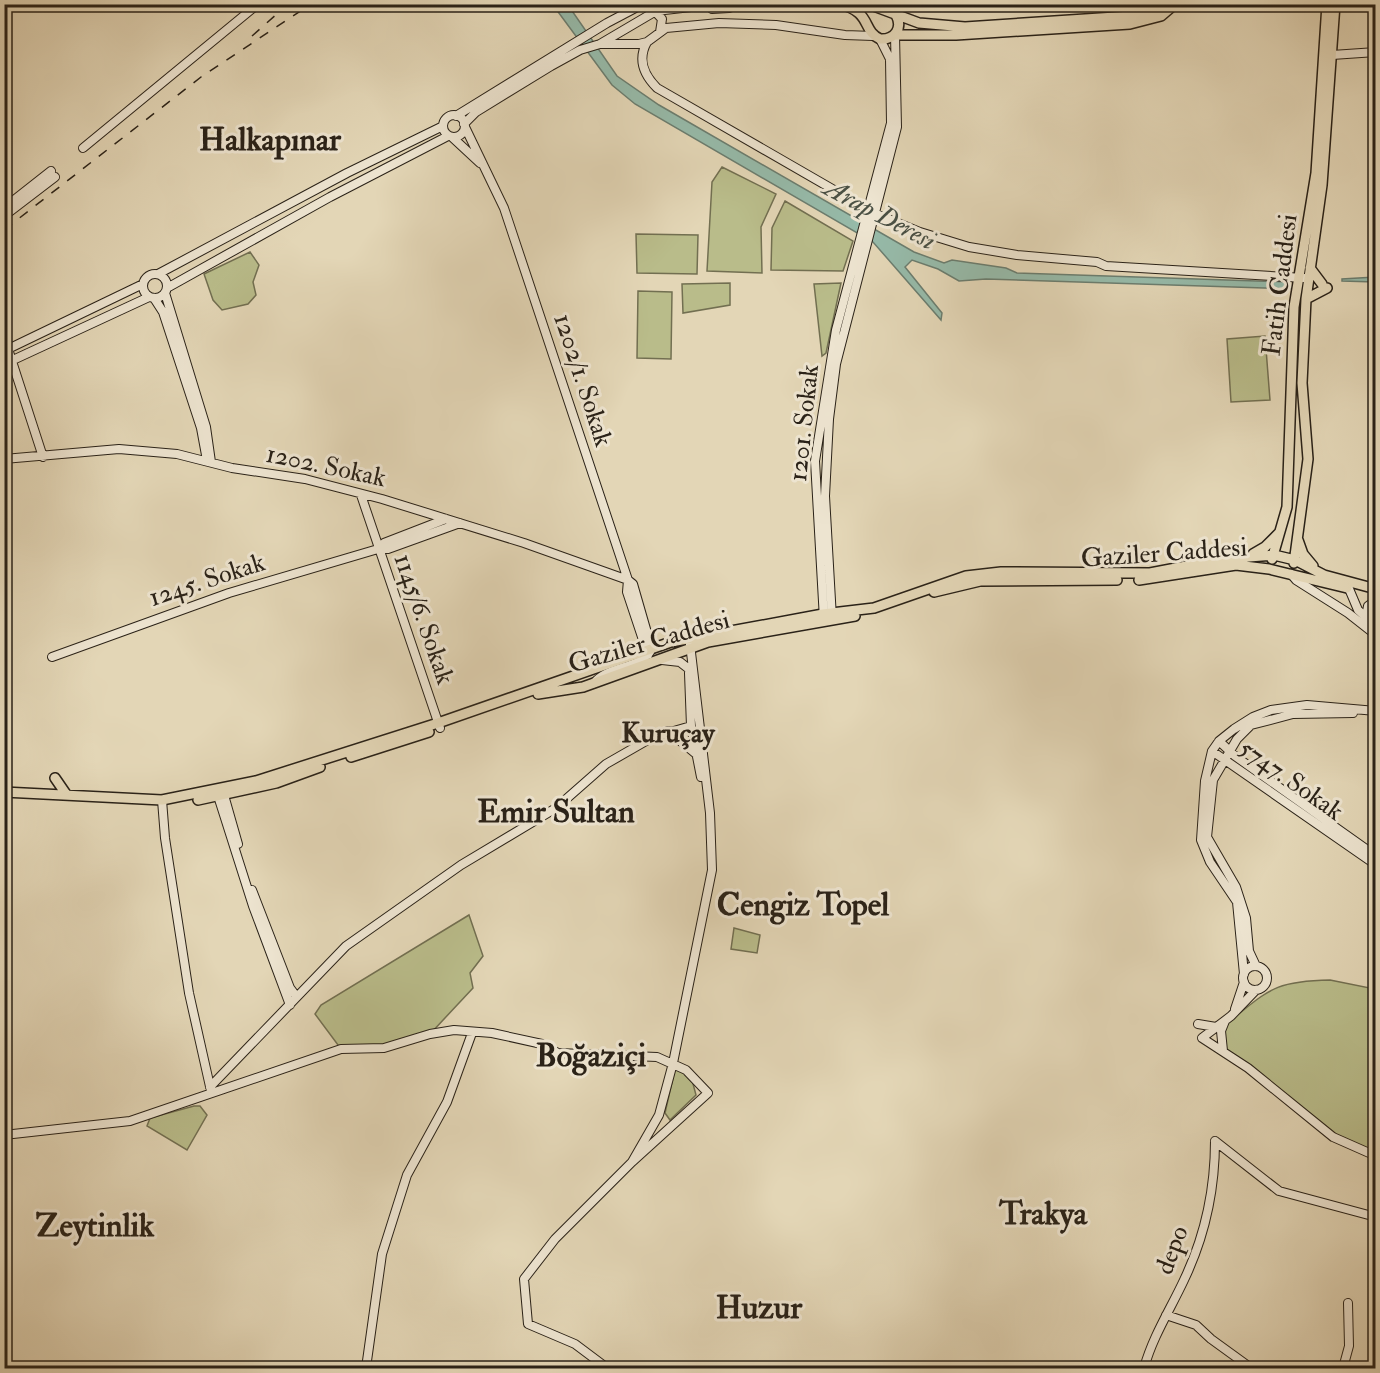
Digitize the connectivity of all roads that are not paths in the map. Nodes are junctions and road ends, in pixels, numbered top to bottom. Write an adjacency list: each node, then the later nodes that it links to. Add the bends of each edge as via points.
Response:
1 (258, 4): 29 (street)
2 (643, 4): 25 (street)
3 (648, 4): 15 (street)
4 (717, 4): 14 (street)
5 (740, 4): 14 (street, via 722,9)
6 (839, 4): 12 (main road)
7 (868, 4): 13 (main road)
8 (1166, 4): 16 (main road, via 1146,15 965,27 919,23)
9 (1175, 4): 19 (main road, via 1161,16 1130,24)
10 (1327, 4): 37 (main road, Fatih Caddesi, via 1316,172)
11 (1335, 4): 24 (main road)
12 (848, 6): 17 (main road, via 864,16)
13 (878, 7): 16 (main road); 17 (main road)
14 (698, 8): 15 (street)
15 (656, 11): 18 (street, via 663,23); 22 (street)
16 (896, 15): 19 (main road, via 899,27)
17 (869, 26): 20 (main road)
18 (660, 33): 20 (street, via 666,28 719,23 776,25); 21 (street)
19 (895, 35): 20 (main road); 32 (street, via 897,127)
20 (877, 38): 32 (street, via 890,59 892,107)
21 (647, 42): 22 (street); 32 (street, via 642,62 647,78 657,88)
22 (600, 44): 26 (street, via 580,50 476,112)
23 (1376, 52): 24 (street)
24 (1332, 55): 35 (main road, via 1322,184)
25 (456, 116): 26 (street); 27 (street, via 446,119)
26 (465, 125): 28 (street, via 462,134); 30 (street, 1202/1. Sokak)
27 (443, 126): 28 (street); 36 (street, via 346,172)
28 (450, 137): 30 (street); 39 (street, via 330,197)
29 (83, 148)
30 (485, 169): 61 (street, 1202/1. Sokak, via 504,208)
31 (4, 208): 33 (street, via 53,174)
32 (870, 214): 34 (street); 37 (street, via 955,244 1011,254 1106,266)
33 (4, 216)
34 (865, 235): 47 (street, 1201. Sokak, via 836,330); 49 (street, 1201. Sokak, via 836,364)
35 (1310, 268): 37 (main road); 41 (main road, via 1324,286)
36 (158, 274): 38 (street, via 150,275); 39 (street, via 165,279)
37 (1303, 280): 41 (main road); 52 (main road, Fatih Caddesi, via 1291,379 1290,461)
38 (143, 284): 40 (street); 42 (street, via 8,349)
39 (166, 291): 40 (street); 43 (street)
40 (152, 297): 42 (street); 43 (street, via 163,312)
41 (1306, 299): 53 (main road, via 1302,383 1308,459)
42 (13, 360): 44 (street)
43 (186, 375): 46 (street, via 206,427)
44 (43, 457): 45 (street, 1202. Sokak); 46 (street, 1202. Sokak, via 132,449)
45 (4, 459)
46 (211, 461): 48 (street, 1202. Sokak, via 305,479)
47 (815, 461): 49 (street, via 821,495); 66 (street, 1201. Sokak)
48 (361, 495): 50 (street, 1202. Sokak); 54 (street, 1145/6. Sokak)
49 (825, 496): 66 (street, 1201. Sokak)
50 (446, 519): 51 (street, 1202. Sokak); 54 (street, via 384,543)
51 (460, 523): 54 (street, via 388,549); 61 (street, 1202. Sokak)
52 (1282, 528): 55 (main road, Fatih Caddesi); 56 (main road, via 1265,547)
53 (1297, 537): 57 (main road); 60 (main road, via 1303,554)
54 (378, 549): 72 (street, 1245. Sokak, via 229,593); 77 (street, 1145/6. Sokak)
55 (1274, 555): 56 (main road, Gaziler Caddesi); 57 (main road, Gaziler Caddesi); 58 (main road, Fatih Caddesi)
56 (1245, 557): 66 (main road, Gaziler Caddesi, via 1150,573 1002,572 966,576 893,603)
57 (1294, 560): 59 (main road); 60 (main road, Gaziler Caddesi)
58 (1269, 568): 59 (main road, Gaziler Caddesi); 66 (main road, Gaziler Caddesi, via 1236,565 1154,579 980,581 939,590 884,611)
59 (1291, 574): 62 (main road, Gaziler Caddesi); 69 (street)
60 (1324, 575): 62 (main road, Gaziler Caddesi)
61 (628, 580): 71 (street, 1202/1. Sokak, via 633,584)
62 (1348, 586): 63 (main road); 64 (main road); 67 (street, via 1358,610)
63 (1376, 589)
64 (1376, 595)
65 (1376, 600): 67 (street, via 1368,606)
66 (827, 617): 70 (main road, Gaziler Caddesi); 70 (main road, Gaziler Caddesi, via 719,633)
67 (1366, 617): 68 (street)
68 (1376, 626)
69 (1376, 635)
70 (688, 644): 71 (main road, Gaziler Caddesi); 73 (main road, Gaziler Caddesi); 74 (street); 92 (street, via 710,813)
71 (648, 652): 73 (street); 75 (street, via 601,675); 77 (main road, Gaziler Caddesi)
72 (52, 657)
73 (661, 660): 74 (street, via 680,662); 75 (main road, Gaziler Caddesi)
74 (689, 669): 78 (street)
75 (594, 683): 77 (main road, Gaziler Caddesi, via 547,691)
76 (1376, 713): 80 (street, via 1307,705 1285,707 1252,717); 81 (street, via 1293,714 1251,725)
77 (437, 725): 86 (main road, Gaziler Caddesi); 86 (main road, Gaziler Caddesi, via 276,783)
78 (691, 726): 79 (street); 83 (street)
79 (669, 731): 83 (street); 96 (street, via 606,764 556,808 460,865 379,922 346,946)
80 (1219, 741): 81 (street, 5747. Sokak); 82 (street)
81 (1230, 750): 84 (street); 90 (street, 5747. Sokak)
82 (1212, 751): 84 (street, 5747. Sokak); 94 (street, via 1205,781 1201,840 1210,862 1237,902)
83 (696, 754): 92 (street, via 706,813)
84 (1224, 759): 91 (street, 5747. Sokak); 93 (street, via 1213,780 1207,837 1236,887 1246,918 1249,951)
85 (56, 778): 88 (main road)
86 (219, 793): 89 (main road, Gaziler Caddesi); 96 (street, via 252,893); 97 (street, via 253,906)
87 (4, 794): 88 (main road, Gaziler Caddesi); 89 (main road, Gaziler Caddesi, via 133,806)
88 (66, 794): 89 (main road, Gaziler Caddesi)
89 (162, 803): 104 (street, via 189,993)
90 (1376, 856)
91 (1376, 865)
92 (709, 880): 103 (street)
93 (1256, 966): 94 (street, via 1249,968); 95 (street, via 1267,977 1263,987)
94 (1244, 978): 95 (street, via 1249,988); 98 (street)
95 (1256, 990): 98 (street)
96 (296, 996): 97 (street)
97 (290, 1005): 104 (street)
98 (1228, 1018): 100 (street); 102 (street, via 1221,1031)
99 (1198, 1024): 100 (street)
100 (1216, 1027): 102 (street, via 1204,1036)
101 (472, 1033): 103 (street, via 532,1042 558,1053 646,1055); 104 (street, via 454,1030 384,1048 341,1049); 111 (street, via 447,1102 407,1175 382,1254)
102 (1223, 1051): 106 (street, via 1333,1137)
103 (673, 1063): 107 (street, via 659,1115); 107 (street, via 686,1070 708,1093)
104 (210, 1090): 105 (street, via 130,1121)
105 (4, 1135)
106 (1376, 1156)
107 (632, 1162): 112 (street, via 555,1239 524,1279 528,1324 575,1344)
108 (1376, 1217): 110 (street, depo, via 1279,1191 1215,1141 1209,1212 1184,1280)
109 (1348, 1303): 115 (street, via 1349,1346)
110 (1166, 1315): 113 (street, depo, via 1154,1335); 114 (street, via 1196,1325)
111 (366, 1368)
112 (607, 1368)
113 (1144, 1368)
114 (1251, 1368)
115 (1343, 1368)

